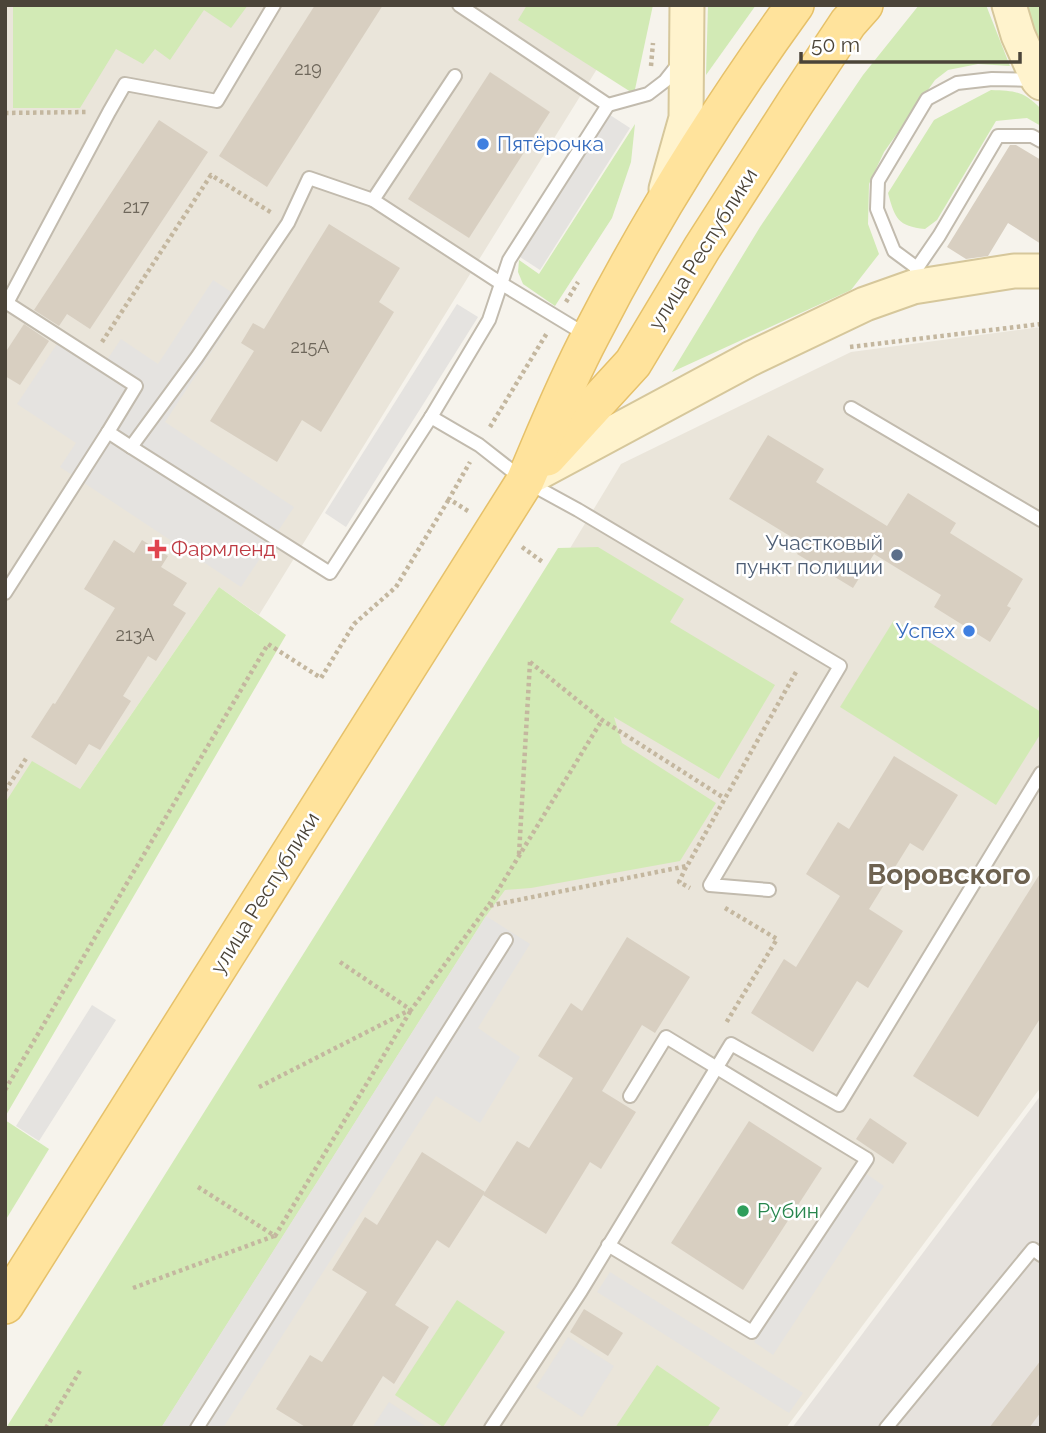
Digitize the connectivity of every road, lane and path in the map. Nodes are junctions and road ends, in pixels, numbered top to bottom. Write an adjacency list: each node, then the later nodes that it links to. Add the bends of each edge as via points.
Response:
1 (274, 5): 11 (lane, via 217,101 125,84)
2 (459, 5): 10 (lane)
3 (687, 5): 7 (main road)
4 (795, 5): 15 (main road, улица Республики)
5 (864, 5): 28 (main road, улица Республики, via 795,103 633,363)
6 (1009, 5): 9 (main road)
7 (687, 51): 10 (lane, via 665,81 648,93); 15 (main road, via 686,118)
8 (455, 76): 14 (lane)
9 (1039, 82): 18 (lane, via 992,79 957,83 927,99 878,181 877,209 894,251)
10 (608, 105): 19 (lane, via 509,260)
11 (108, 112): 12 (path); 23 (lane, via 8,303)
12 (5, 113)
13 (1041, 141): 18 (lane, via 1032,136 998,136)
14 (373, 200): 16 (lane, via 309,178); 19 (lane)
15 (661, 206): 21 (main road, улица Республики)
16 (288, 223): 23 (path, via 211,175); 27 (lane)
17 (1041, 271): 18 (main road)
18 (915, 277): 28 (main road, via 750,359)
19 (502, 284): 21 (lane); 25 (lane, via 489,320)
20 (1041, 324): 22 (path)
21 (589, 337): 28 (main road, улица Республики)
22 (850, 348)
23 (91, 357): 26 (lane, via 136,386)
24 (851, 408): 30 (lane)
25 (431, 417): 27 (lane, via 330,573); 28 (lane, via 478,445)
26 (108, 432): 27 (lane); 31 (lane)
27 (131, 447)
28 (524, 481): 40 (lane, via 840,666 710,885); 57 (main road, улица Республики)
29 (449, 499): 50 (path, via 396,587 354,624 321,678 268,644)
30 (1041, 520)
31 (5, 593)
32 (796, 672): 37 (path)
33 (602, 720): 37 (path); 38 (path); 38 (path, via 530,662)
34 (27, 757): 36 (path)
35 (1041, 773): 48 (lane, via 839,1105 732,1044)
36 (5, 791)
37 (724, 798): 39 (path)
38 (519, 855): 42 (path)
39 (687, 866): 41 (path, via 679,882); 42 (path)
40 (769, 890)
41 (701, 894)
42 (488, 906): 46 (path)
43 (722, 907): 47 (path, via 777,939)
44 (506, 940): 60 (lane)
45 (340, 962): 46 (path)
46 (411, 1010): 49 (path); 53 (path)
47 (705, 1059): 48 (lane); 51 (lane, via 666,1037)
48 (717, 1067): 54 (lane); 54 (lane, via 867,1158 752,1332)
49 (259, 1087)
50 (5, 1090)
51 (630, 1096)
52 (198, 1187): 53 (path)
53 (275, 1236): 56 (path)
54 (608, 1245): 61 (lane)
55 (1041, 1255): 62 (lane, via 1033,1249)
56 (133, 1288)
57 (5, 1305)
58 (81, 1369): 59 (path)
59 (46, 1428)
60 (197, 1428)
61 (491, 1428)
62 (886, 1428)

